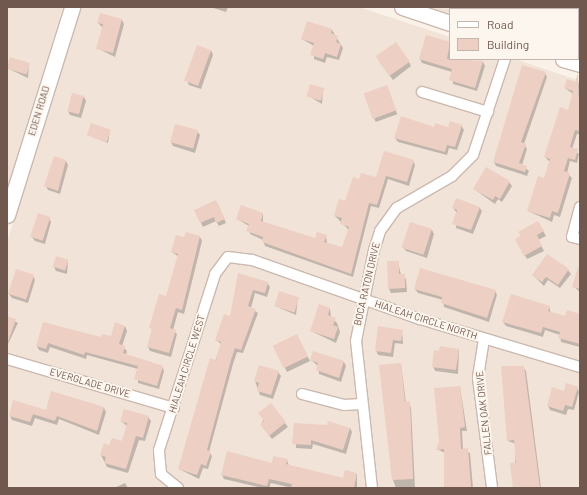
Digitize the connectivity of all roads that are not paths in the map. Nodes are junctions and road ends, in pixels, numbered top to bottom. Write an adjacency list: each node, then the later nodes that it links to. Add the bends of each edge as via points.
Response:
1 (72, 7): 10 (street, EDEN ROAD)
2 (402, 7): 3 (street)
3 (449, 23)
4 (505, 60): 8 (street, BOCA RATON DRIVE)
5 (566, 60): 6 (street)
6 (580, 64)
7 (422, 92): 8 (street)
8 (488, 112): 13 (street, BOCA RATON DRIVE, via 480,140 464,166 439,185 397,208 380,231)
9 (580, 207): 11 (street, via 572,237)
10 (7, 215)
11 (580, 239)
12 (228, 257): 13 (street, HIALEAH CIRCLE NORTH, via 252,260); 19 (street, HIALEAH CIRCLE WEST, via 215,274)
13 (364, 300): 14 (street, HIALEAH CIRCLE NORTH); 18 (street, BOCA RATON DRIVE, via 356,341)
14 (484, 339): 16 (street, HIALEAH CIRCLE NORTH); 22 (street, FALLEN OAK DRIVE, via 478,378)
15 (7, 359): 19 (street, EVERGLADE DRIVE)
16 (580, 367)
17 (302, 394): 18 (street, via 344,405)
18 (362, 404): 21 (street, BOCA RATON DRIVE)
19 (174, 408): 20 (street, HIALEAH CIRCLE WEST, via 159,450 161,474)
20 (178, 488)
21 (372, 488)
22 (492, 488)

